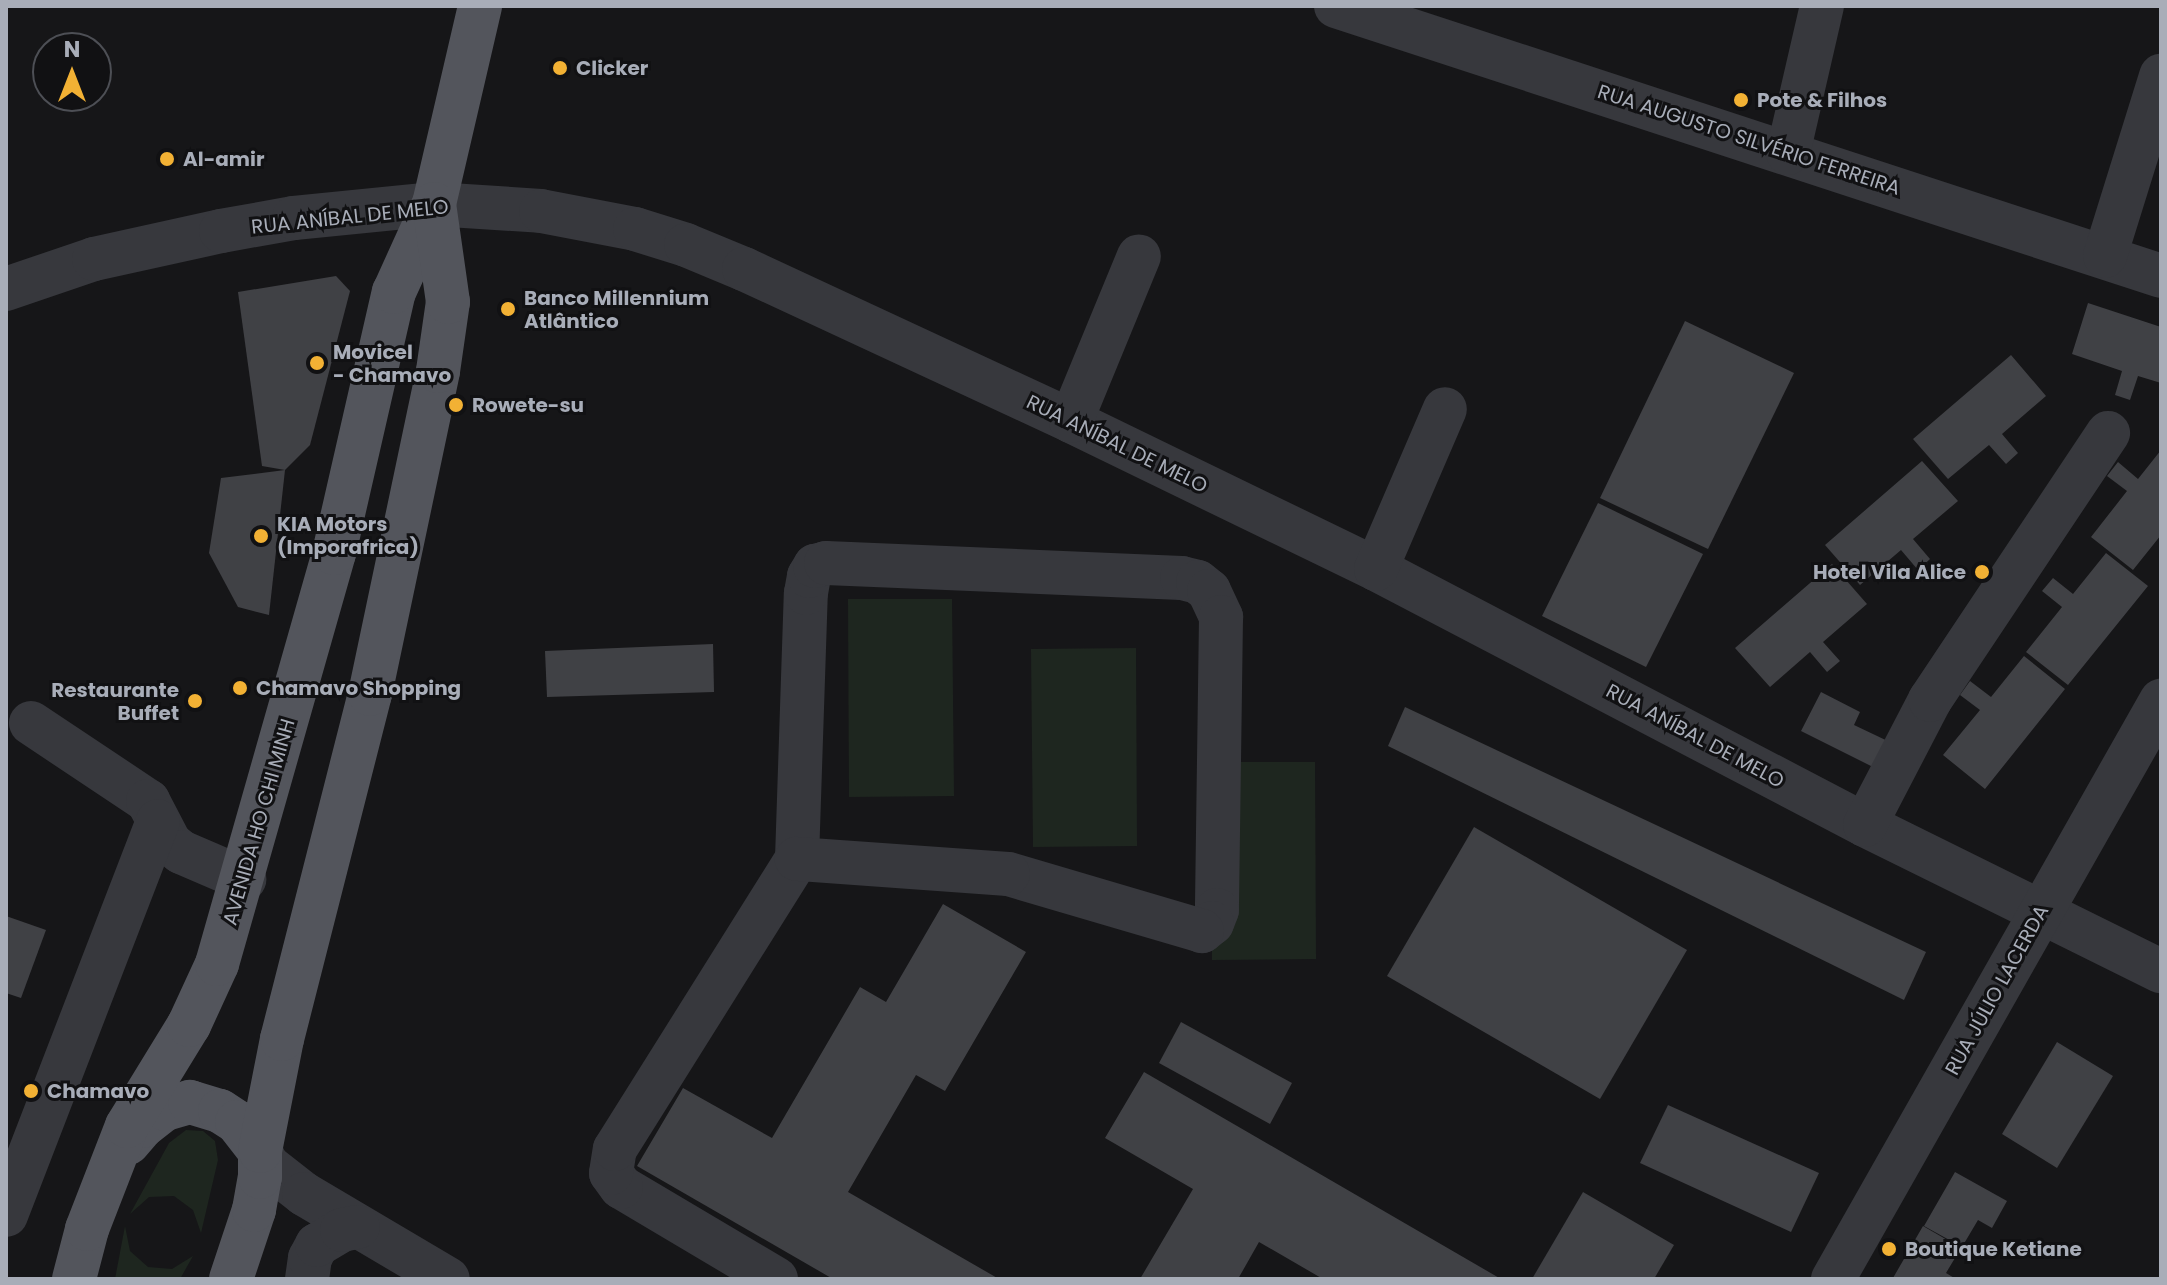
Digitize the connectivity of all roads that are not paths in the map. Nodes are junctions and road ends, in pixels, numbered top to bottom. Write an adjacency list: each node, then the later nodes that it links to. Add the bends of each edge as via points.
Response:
1 (480, 6): 6 (main road)
2 (1336, 6): 5 (street, RUA AUGUSTO SILVÉRIO FERREIRA)
3 (1822, 6): 5 (street)
4 (2161, 76): 8 (street)
5 (1788, 153): 8 (street, RUA AUGUSTO SILVÉRIO FERREIRA)
6 (434, 204): 10 (street, RUA ANÍBAL DE MELO, via 221,231 94,259); 12 (street, RUA ANÍBAL DE MELO, via 541,211 686,245); 20 (main road, AVENIDA HO CHI MINH, via 394,292 334,553); 23 (main road, via 448,302 440,359 370,694 315,901)
7 (1139, 256): 12 (street)
8 (2105, 256): 9 (street, RUA AUGUSTO SILVÉRIO FERREIRA)
9 (2161, 276)
10 (6, 289)
11 (1445, 409): 14 (street)
12 (1071, 421): 14 (street, RUA ANÍBAL DE MELO)
13 (2108, 433): 18 (street, via 1930,700)
14 (1376, 569): 18 (street, RUA ANÍBAL DE MELO)
15 (2161, 701): 21 (street, RUA JÚLIO LACERDA)
16 (31, 723): 17 (street, via 148,801)
17 (158, 821): 20 (street, via 181,852); 25 (street)
18 (1865, 825): 21 (street, RUA ANÍBAL DE MELO)
19 (797, 859): 19 (street, via 806,593 815,566 1182,578 1209,591 1221,617 1217,910 1202,931 1008,874); 31 (street, via 615,1149 611,1173 621,1187)
20 (244, 879): 24 (main road, AVENIDA HO CHI MINH, via 200,1004 127,1126)
21 (2041, 913): 22 (street, RUA ANÍBAL DE MELO); 32 (street, RUA JÚLIO LACERDA)
22 (2161, 971)
23 (260, 1151): 24 (main road, via 237,1122 190,1102 165,1109 143,1126); 26 (street, via 282,1177); 28 (main road, via 254,1210)
24 (111, 1168): 27 (main road, AVENIDA HO CHI MINH)
25 (6, 1215)
26 (358, 1227): 29 (street, via 317,1245); 30 (street)
27 (74, 1279)
28 (231, 1279)
29 (307, 1279)
30 (448, 1279)
31 (776, 1279)
32 (1833, 1279)

